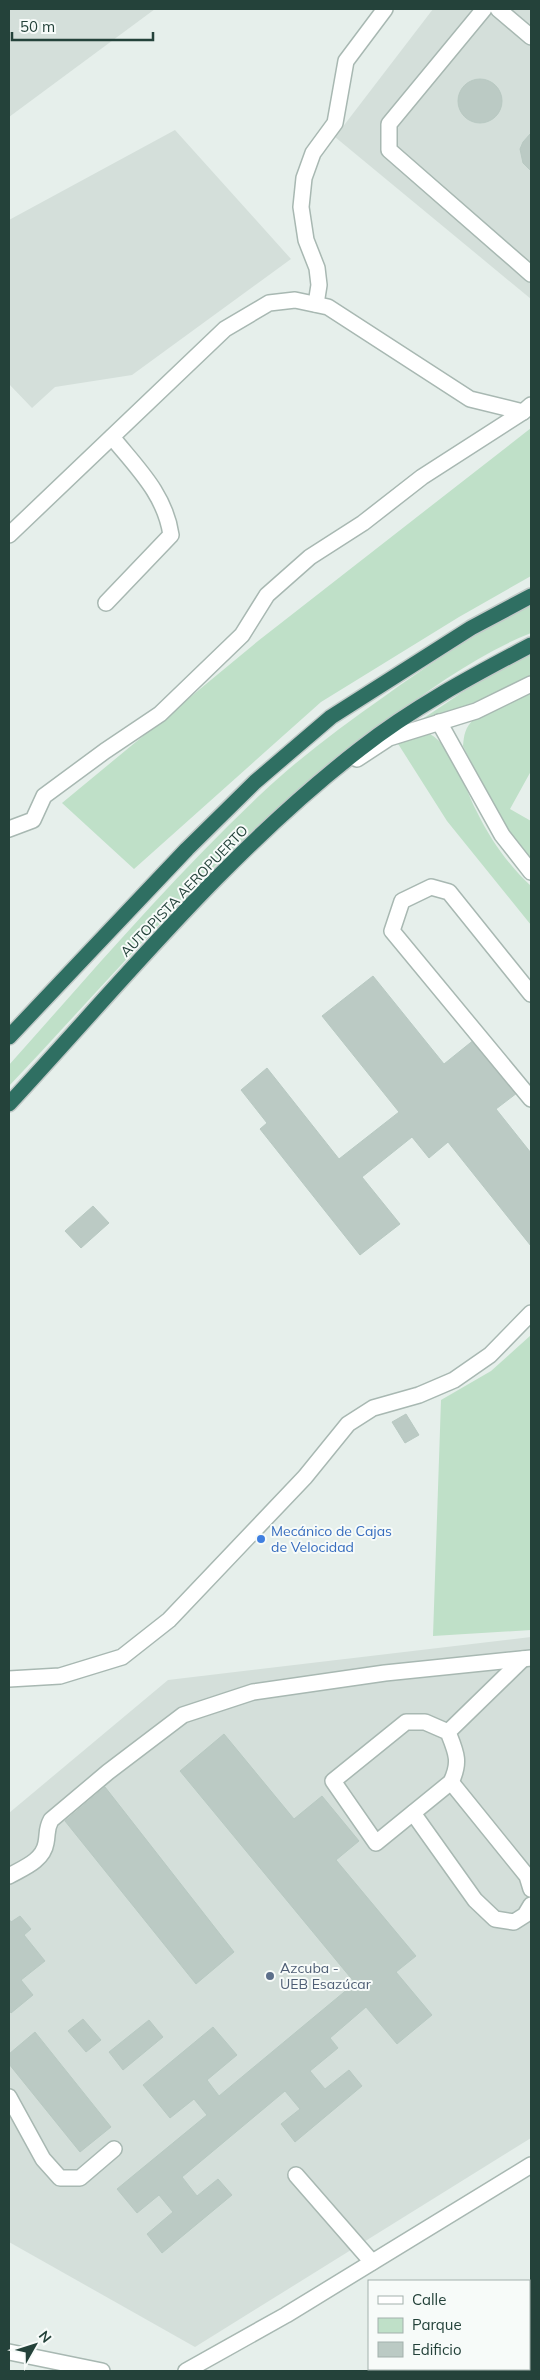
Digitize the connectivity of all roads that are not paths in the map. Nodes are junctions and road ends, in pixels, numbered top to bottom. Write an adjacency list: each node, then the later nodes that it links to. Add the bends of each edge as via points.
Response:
1 (384, 9): 6 (street, via 346,60 335,123 313,153 304,178 301,207 306,240 318,268)
2 (484, 9): 5 (street, via 389,124 389,150)
3 (498, 9): 4 (street)
4 (531, 36)
5 (531, 274)
6 (316, 304): 7 (street, via 328,307 470,399); 8 (street, via 295,300 270,303 225,329)
7 (527, 409): 16 (street, via 422,477 363,523 310,557 267,595 242,635 160,714 44,796 33,820)
8 (112, 437): 9 (street); 11 (street, via 160,496 171,535)
9 (9, 535)
10 (531, 596): 19 (highway, AUTOPISTA AEROPUERTO, via 471,628 331,717 255,782)
11 (106, 603)
12 (531, 645): 15 (highway, AUTOPISTA AEROPUERTO, via 454,686 360,748)
13 (531, 684): 14 (street, via 476,712)
14 (439, 722): 15 (street, via 389,738); 17 (street, via 502,835)
15 (315, 786): 21 (highway, AUTOPISTA AEROPUERTO, via 214,878)
16 (9, 830)
17 (531, 872)
18 (531, 994): 20 (street, via 449,892 431,887 402,901 392,931)
19 (9, 1037)
20 (531, 1099)
21 (9, 1104)
22 (531, 1313): 24 (street, via 490,1355 454,1380 419,1395 374,1408 348,1424 305,1477 169,1620 122,1657 60,1676)
23 (527, 1659): 25 (street); 28 (street, via 385,1673 253,1692 183,1715 51,1820 46,1829 43,1853)
24 (9, 1679)
25 (448, 1732): 26 (street, via 456,1752 458,1769); 27 (street, via 425,1722 406,1722 333,1781 376,1843)
26 (451, 1782): 27 (street); 29 (street, via 527,1876)
27 (412, 1813): 30 (street, via 475,1900 495,1920 514,1922 525,1915)
28 (9, 1876)
29 (531, 1889)
30 (531, 1905)
31 (9, 2097): 32 (street, via 42,2159 60,2178 80,2178)
32 (114, 2149)
33 (531, 2164): 35 (street)
34 (296, 2175): 35 (street)
35 (372, 2262): 38 (street)
36 (9, 2352): 37 (street)
37 (102, 2371)
38 (186, 2371)

